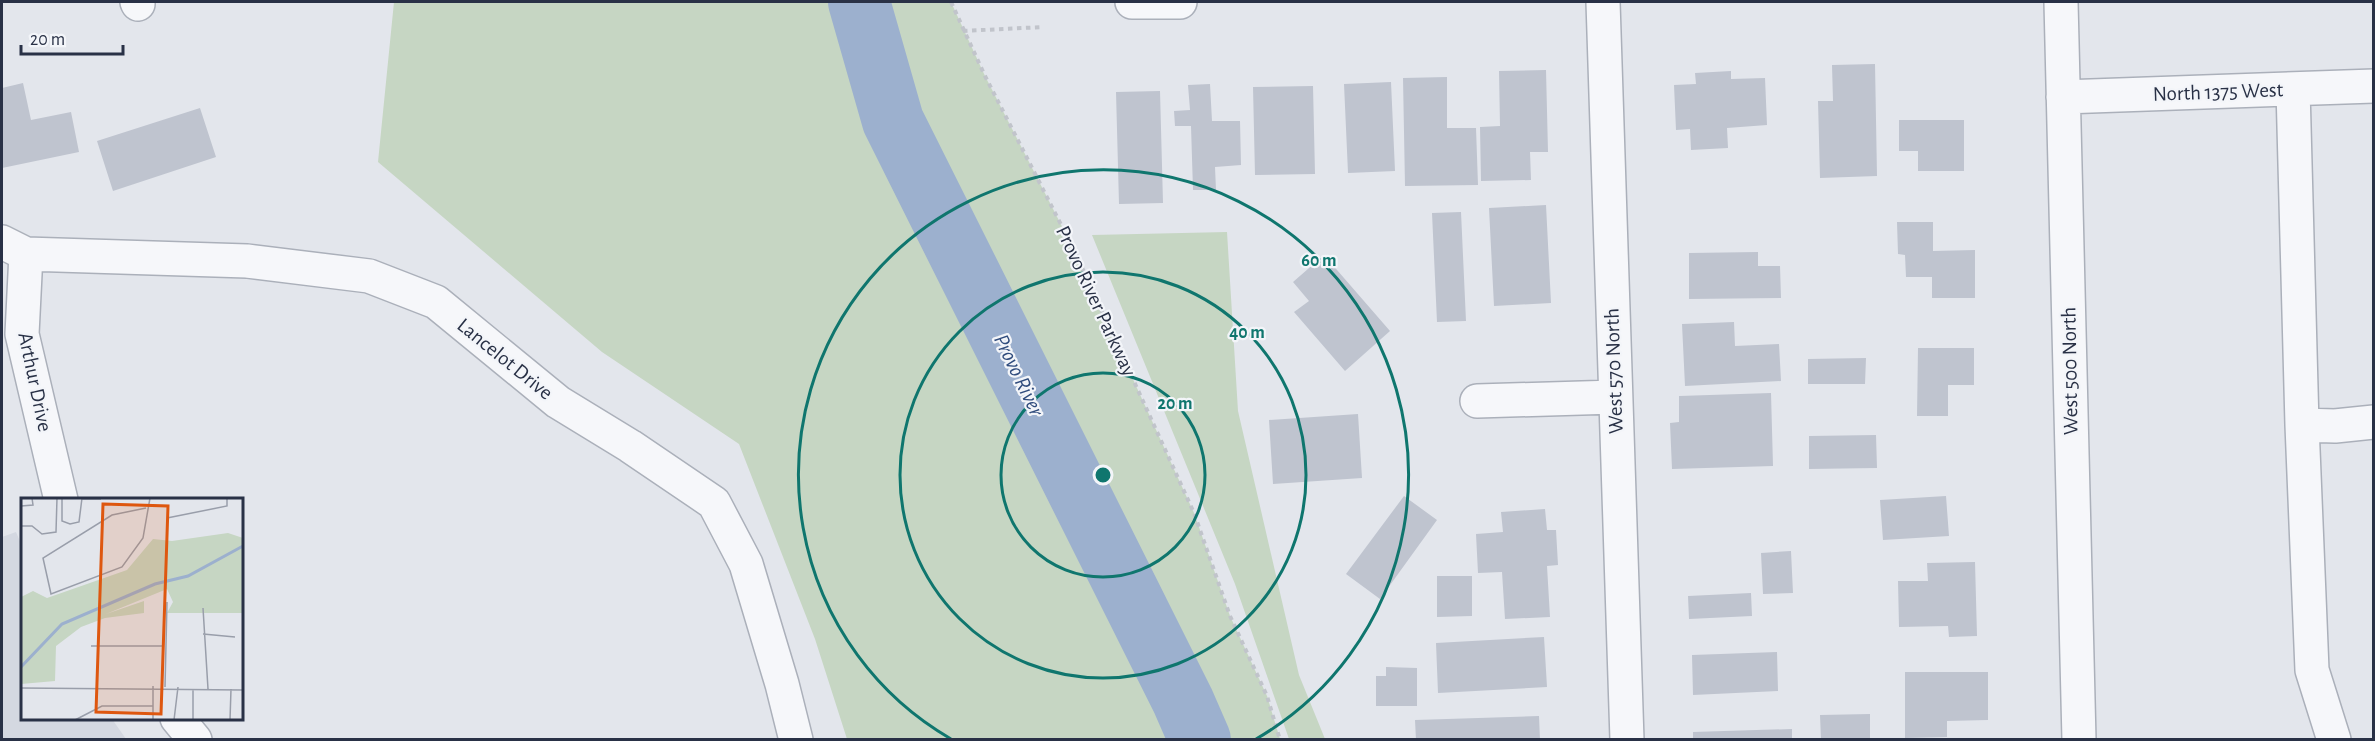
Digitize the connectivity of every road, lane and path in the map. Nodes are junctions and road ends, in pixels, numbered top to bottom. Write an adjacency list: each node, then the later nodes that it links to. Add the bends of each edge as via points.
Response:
1 (951, 2): 7 (path, Provo River Parkway)
2 (1132, 2): 3 (street)
3 (1180, 2)
4 (1603, 2): 12 (street, West 570 North)
5 (2061, 2): 10 (street, West 500 North)
6 (1043, 27): 7 (path)
7 (963, 31): 20 (path, Provo River Parkway, via 1074,250 1194,513 1230,616 1267,696)
8 (2373, 86): 9 (street, North 1375 West)
9 (2293, 89): 10 (street, North 1375 West); 15 (street)
10 (2063, 96): 22 (street, West 500 North)
11 (14, 248): 16 (street, Arthur Drive, via 22,334); 19 (street, Lancelot Drive, via 247,261 369,276 436,303 558,402 714,503 746,564)
12 (1615, 397): 13 (street); 21 (street, West 570 North)
13 (1477, 401)
14 (2373, 422): 15 (street)
15 (2302, 425): 23 (street, via 2312,670)
16 (61, 498)
17 (179, 720): 18 (street)
18 (195, 740)
19 (796, 740)
20 (1280, 740)
21 (1627, 740)
22 (2079, 740)
23 (2334, 740)

